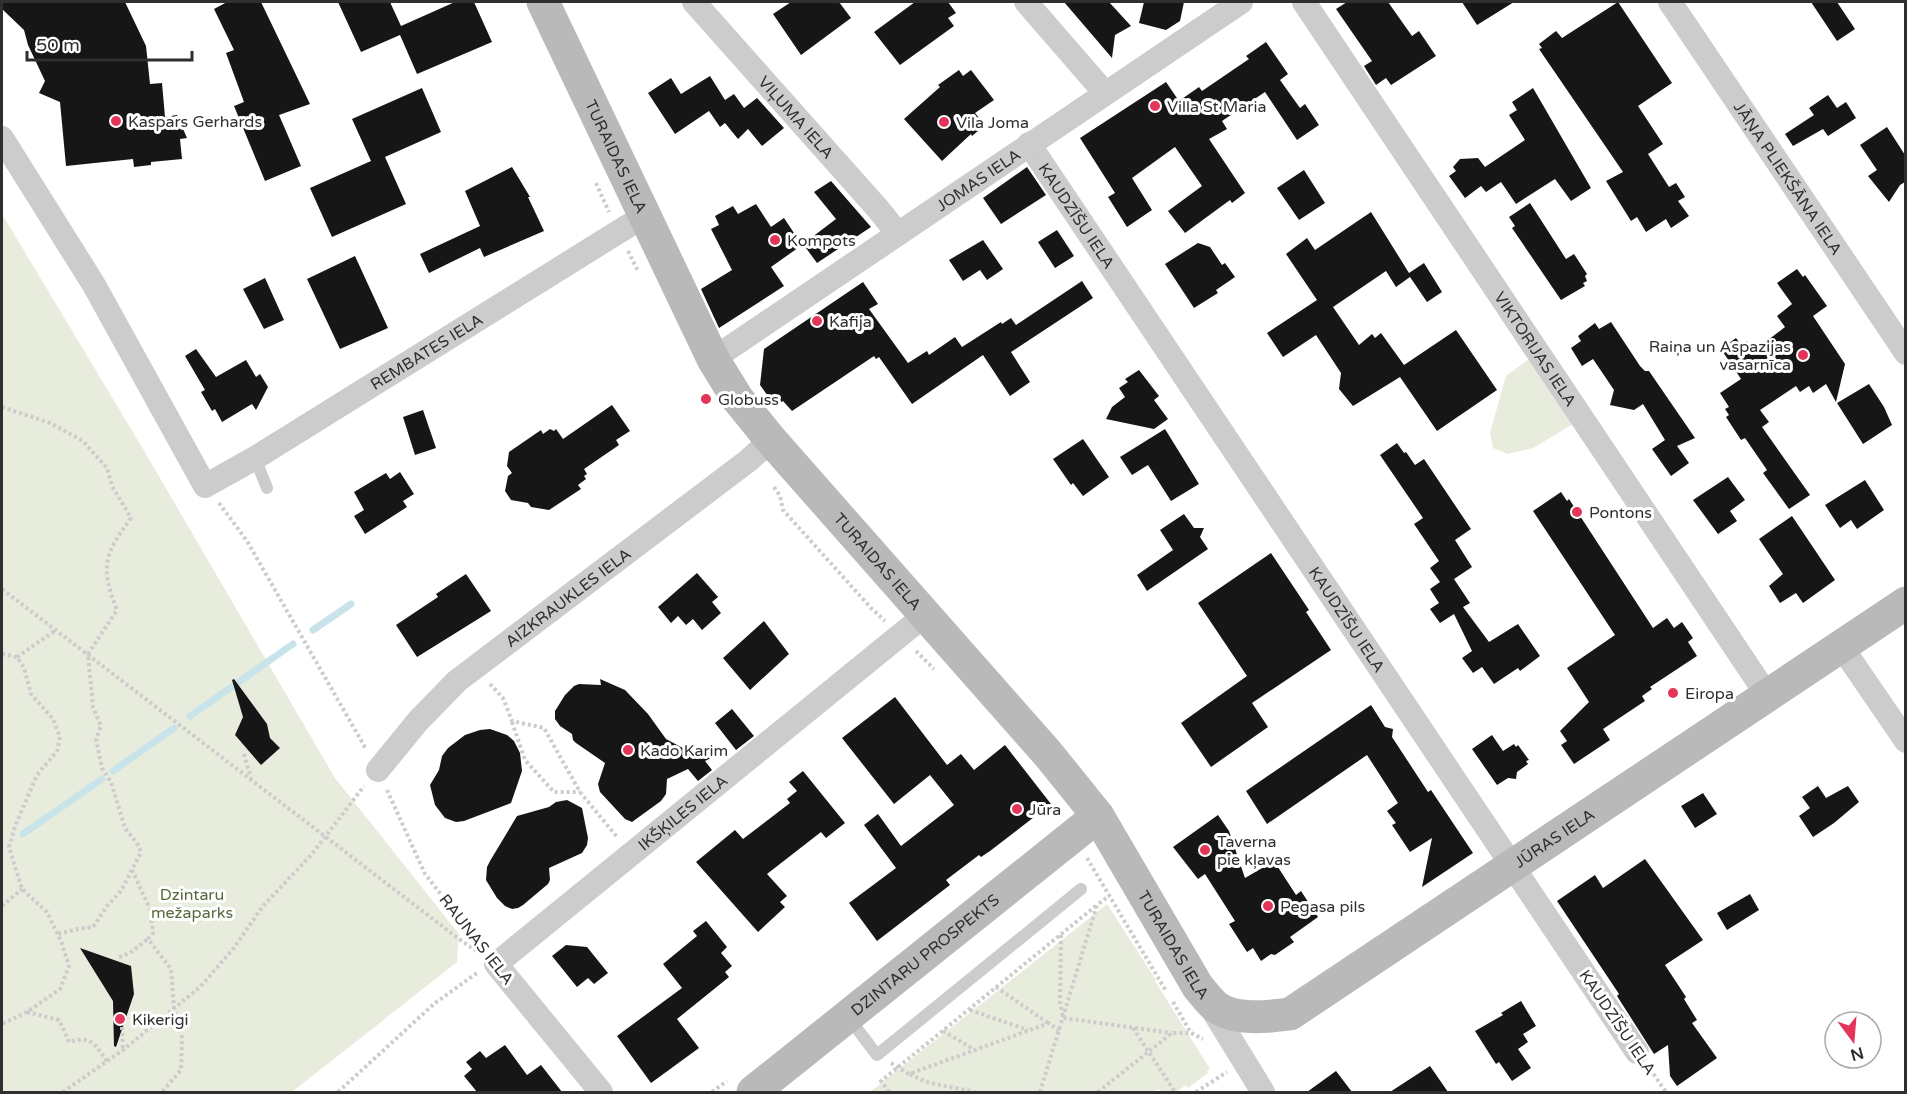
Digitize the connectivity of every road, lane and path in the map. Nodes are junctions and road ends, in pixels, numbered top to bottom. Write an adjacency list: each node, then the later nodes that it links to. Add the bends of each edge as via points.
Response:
1 (543, 2): 10 (street, TURAIDAS IELA)
2 (694, 2): 11 (street, VIĻUMA IELA)
3 (1026, 2): 7 (street)
4 (1241, 2): 7 (street, JOMAS IELA)
5 (1304, 2): 29 (street, VIKTORIJAS IELA)
6 (1670, 2): 12 (street, JĀŅA PLIEKŠĀNA IELA)
7 (1105, 93): 9 (street, JOMAS IELA)
8 (2, 138): 17 (street, via 94,285)
9 (1029, 144): 11 (street, JOMAS IELA); 39 (street, KAUDZĪŠU IELA)
10 (644, 216): 13 (street, TURAIDAS IELA); 16 (street, REMBATES IELA)
11 (898, 234): 13 (street, JOMAS IELA)
12 (1905, 353)
13 (713, 359): 15 (street, TURAIDAS IELA)
14 (2, 407): 25 (path, via 50,423 83,441 106,468 131,518 115,539 106,564 108,587 117,610)
15 (763, 447): 21 (street, TURAIDAS IELA); 21 (path, via 783,510 871,608); 27 (street, AIZKRAUKLES IELA)
16 (255, 458): 17 (street, REMBATES IELA); 18 (lane)
17 (205, 486): 33 (path, RAUNAS IELA, via 247,541)
18 (267, 488)
19 (2, 589): 22 (path)
20 (1905, 603): 23 (street, JŪRAS IELA)
21 (913, 625): 28 (path); 36 (street, TURAIDAS IELA, via 1048,754); 38 (street, IKŠĶILES IELA)
22 (56, 630): 25 (path); 26 (path)
23 (1841, 646): 29 (street, JŪRAS IELA); 31 (street)
24 (2, 654): 26 (path)
25 (88, 654): 34 (path); 40 (path, via 93,707 101,726 96,739 102,768 111,782 125,828 141,852)
26 (17, 657): 41 (path, via 31,694 53,719 60,738 57,751 37,775 9,847)
27 (474, 668): 30 (path, via 503,698); 33 (street, AIZKRAUKLES IELA, via 418,721)
28 (938, 674)
29 (1767, 695): 39 (street, JŪRAS IELA)
30 (512, 721): 35 (path, via 544,728); 35 (path, via 525,760 554,792)
31 (1905, 741)
32 (244, 754): 34 (path)
33 (378, 770): 37 (path); 50 (path, RAUNAS IELA, via 425,874)
34 (251, 779): 37 (path)
35 (580, 792): 38 (path)
36 (1098, 816): 52 (street, TURAIDAS IELA); 56 (street, DZINTARU PROSPEKTS)
37 (325, 836): 50 (path); 53 (path, via 263,906 227,957)
38 (632, 854): 50 (street, IKŠĶILES IELA)
39 (1512, 865): 52 (street, JŪRAS IELA, via 1290,1014 1240,1016 1215,1006); 70 (street, KAUDZĪŠU IELA)
40 (132, 870): 46 (path, via 93,927); 48 (path, via 150,909 153,933)
41 (22, 889): 45 (path); 46 (path, via 47,912)
42 (1081, 890): 71 (lane)
43 (1109, 896): 44 (path)
44 (1098, 905): 47 (path); 57 (path)
45 (2, 906)
46 (58, 934): 55 (path, via 69,966 60,989)
47 (1061, 935): 51 (path); 57 (path)
48 (148, 939): 49 (path); 53 (path, via 171,969)
49 (119, 957)
50 (496, 964): 79 (path, via 435,1003); 80 (street, RAUNAS IELA)
51 (996, 987): 54 (path); 58 (path)
52 (1198, 987): 73 (street, TURAIDAS IELA)
53 (174, 1008): 67 (path); 78 (path, via 182,1038 181,1070)
54 (969, 1010): 62 (path); 63 (path)
55 (27, 1012): 59 (path); 72 (path, via 59,1020 69,1042 82,1038 92,1041)
56 (848, 1016): 71 (lane); 76 (street, DZINTARU PROSPEKTS)
57 (1063, 1018): 61 (path); 64 (path)
58 (1049, 1023): 63 (path); 64 (path)
59 (2, 1024)
60 (122, 1027): 67 (path)
61 (1133, 1028): 65 (path); 69 (path)
62 (943, 1031): 68 (path); 74 (path)
63 (1029, 1031): 68 (path)
64 (1059, 1031): 84 (path)
65 (1172, 1033): 66 (path); 69 (path)
66 (1191, 1033)
67 (123, 1050): 72 (path)
68 (975, 1050): 75 (path)
69 (1149, 1052): 85 (path); 86 (path)
70 (1638, 1052): 89 (path, KAUDZĪŠU IELA)
71 (877, 1055): 74 (path)
72 (107, 1061): 77 (path)
73 (1245, 1061): 87 (path); 88 (street, TURAIDAS IELA)
74 (898, 1067): 75 (path); 82 (path, via 881,1081)
75 (909, 1074): 83 (path, via 926,1082)
76 (742, 1085): 81 (path)
77 (63, 1092)
78 (162, 1092)
79 (338, 1092)
80 (601, 1092)
81 (712, 1092)
82 (889, 1092)
83 (975, 1092)
84 (1040, 1092)
85 (1098, 1092)
86 (1175, 1092)
87 (1196, 1092)
88 (1263, 1092)
89 (1666, 1092)

